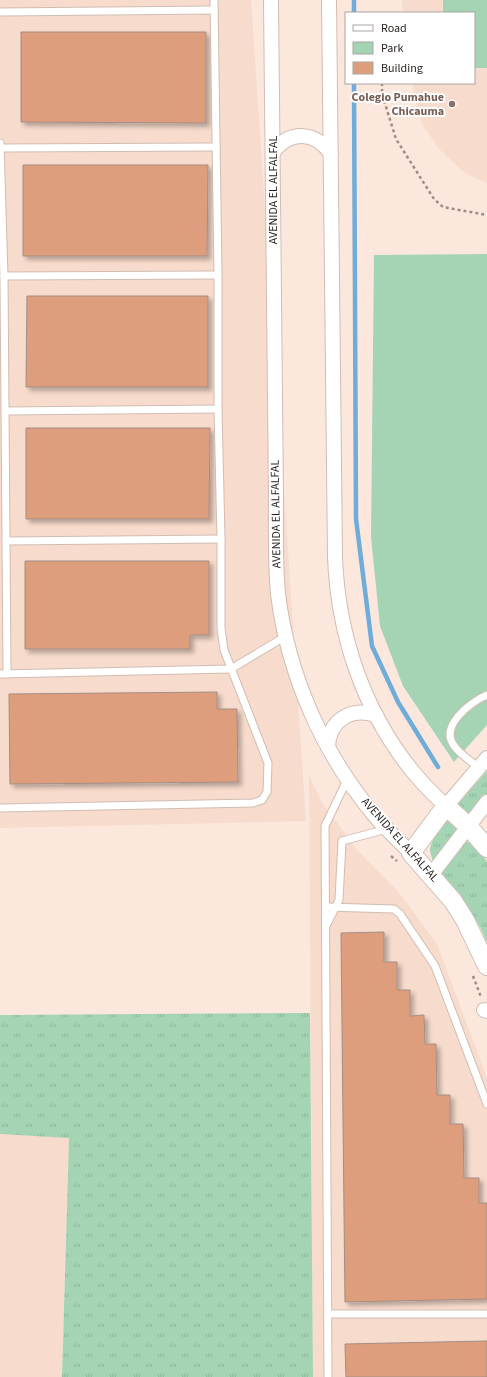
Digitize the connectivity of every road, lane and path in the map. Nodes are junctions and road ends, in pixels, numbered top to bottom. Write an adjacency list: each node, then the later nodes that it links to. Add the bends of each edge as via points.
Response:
1 (214, 0): 4 (lane)
2 (271, 0): 10 (street, AVENIDA EL ALFALFAL)
3 (329, 0): 11 (street)
4 (214, 10): 5 (lane); 8 (lane)
5 (0, 12)
6 (382, 84): 12 (path, via 382,94 396,139 434,199 443,208)
7 (0, 143): 9 (lane)
8 (216, 147): 9 (lane); 13 (lane)
9 (0, 148): 14 (lane)
10 (273, 152): 11 (street, via 284,141 300,136 315,139); 19 (street, AVENIDA EL ALFALFAL, via 277,579)
11 (331, 154): 23 (street, via 336,572 347,639 360,681)
12 (487, 215)
13 (218, 275): 14 (lane); 15 (lane)
14 (4, 276): 16 (lane)
15 (218, 409): 16 (lane); 17 (lane)
16 (5, 411): 18 (lane)
17 (221, 538): 18 (lane); 20 (lane, via 221,634)
18 (6, 541): 21 (lane)
19 (286, 636): 20 (lane); 24 (street, AVENIDA EL ALFALFAL, via 304,696)
20 (231, 669): 21 (lane); 29 (lane, via 268,763 267,792 262,800 253,803)
21 (3, 674)
22 (487, 696): 25 (lane, via 478,699 457,716 450,733 454,746)
23 (376, 715): 24 (street, via 362,712 342,719 332,729); 28 (street, via 394,746 415,774)
24 (328, 747): 26 (street, AVENIDA EL ALFALFAL)
25 (483, 763): 28 (street)
26 (348, 778): 31 (street, AVENIDA EL ALFALFAL); 36 (lane, via 325,826)
27 (487, 802): 30 (street)
28 (446, 806): 30 (street); 34 (street)
29 (0, 808)
30 (468, 826): 32 (street); 35 (street)
31 (387, 829): 34 (street, AVENIDA EL ALFALFAL); 37 (lane, via 342,840 339,900)
32 (487, 848)
33 (391, 856): 34 (path)
34 (406, 859): 35 (street, AVENIDA EL ALFALFAL)
35 (430, 875): 39 (street, AVENIDA EL ALFALFAL, via 465,920)
36 (326, 907): 37 (lane); 38 (lane)
37 (336, 907): 38 (lane); 41 (lane, via 394,909 400,914 435,966)
38 (326, 926): 42 (lane)
39 (480, 970): 40 (path)
40 (485, 1011)
41 (487, 1104)
42 (328, 1314): 43 (lane); 44 (lane)
43 (487, 1314)
44 (328, 1377)

